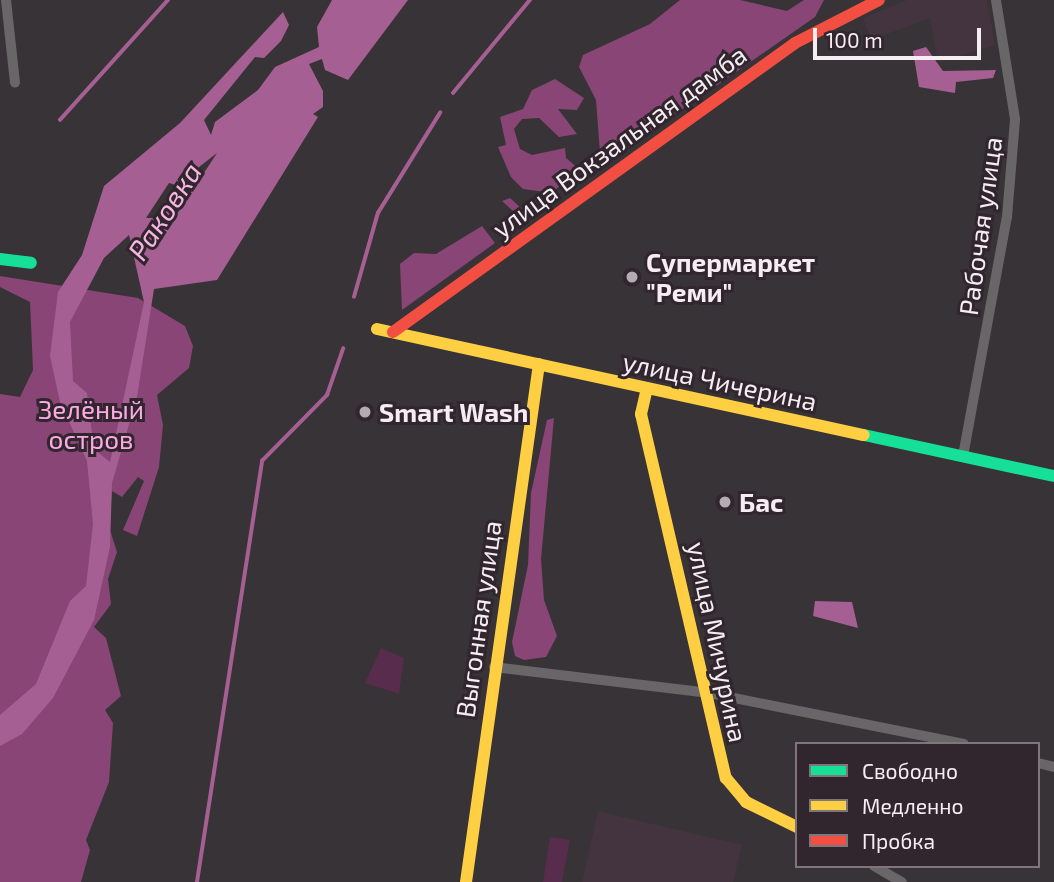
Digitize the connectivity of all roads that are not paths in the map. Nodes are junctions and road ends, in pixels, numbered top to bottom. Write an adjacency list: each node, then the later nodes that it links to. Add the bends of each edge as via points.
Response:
1 (6, 0): 4 (street)
2 (879, 0): 8 (street, улица Вокзальная дамба, via 795,43)
3 (996, 0): 11 (street, Рабочая улица, via 1015,120 1007,216)
4 (15, 83)
5 (0, 259): 6 (street)
6 (31, 264)
7 (377, 329): 8 (street, улица Чичерина)
8 (393, 332): 9 (street, улица Чичерина)
9 (539, 364): 10 (street, улица Чичерина); 13 (street, Выгонная улица)
10 (647, 388): 11 (street, улица Чичерина); 14 (street, улица Мичурина, via 641,414 669,514 682,608)
11 (963, 456): 12 (street, улица Чичерина)
12 (1054, 476)
13 (494, 667): 14 (street); 18 (street, Выгонная улица)
14 (709, 693): 15 (street); 16 (street, улица Мичурина, via 721,759 735,794)
15 (954, 742)
16 (795, 826)
17 (878, 868): 19 (street)
18 (466, 882)
19 (902, 882)

